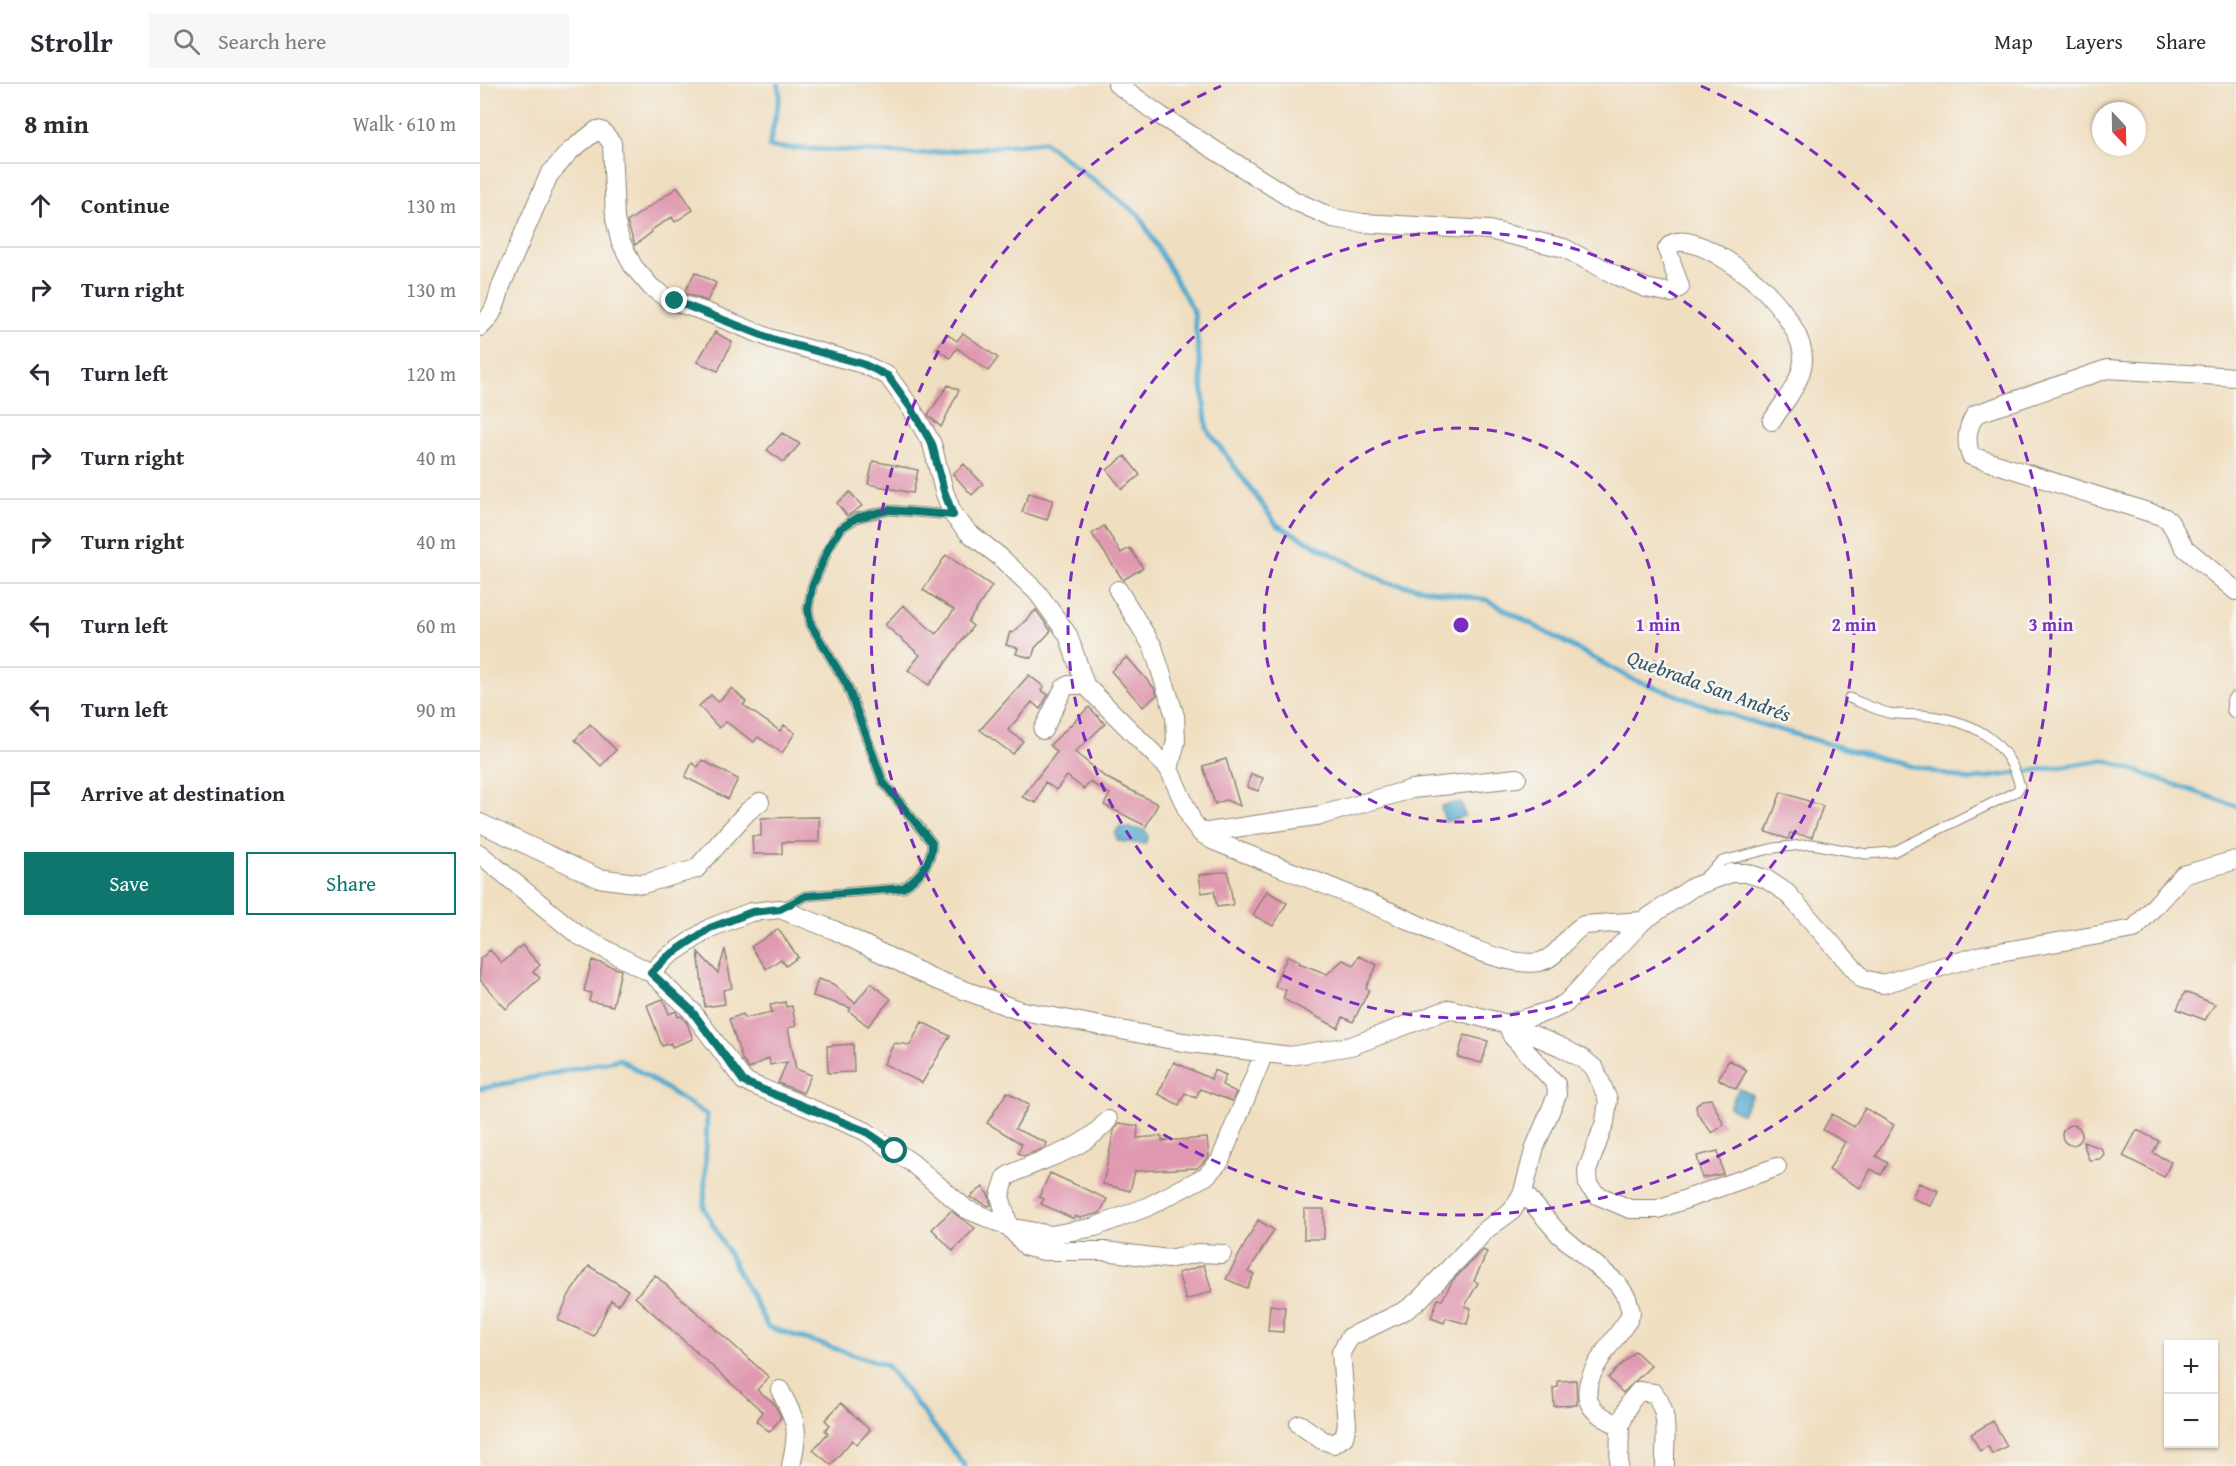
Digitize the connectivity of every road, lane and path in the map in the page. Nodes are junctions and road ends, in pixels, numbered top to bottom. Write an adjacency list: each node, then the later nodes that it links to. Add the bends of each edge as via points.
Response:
1 (1117, 84): 4 (street, via 1294,201 1333,218 1490,230 1564,248 1617,276 1671,293 1680,287 1667,249 1670,244 1693,244 1718,254 1770,296 1799,341 1801,374)
2 (480, 327): 5 (street, via 497,303 549,175 570,151 597,130 602,131 612,143 612,203 618,232 633,266 651,287 669,300 772,339 863,364 888,376 932,444)
3 (2236, 377): 7 (street, via 2107,369 1976,414 1971,420 1967,444 1971,456 2164,517 2185,548)
4 (1772, 421)
5 (953, 515): 8 (street, via 1037,592 1068,635); 21 (lane, via 889,510 856,518 840,529 828,549 812,587 808,609 811,625 847,685 883,782 932,843 928,862 916,879 903,888 806,896)
6 (1118, 590): 13 (street, via 1153,647 1175,716 1176,741)
7 (2236, 591)
8 (1085, 685): 12 (street, via 1064,688); 13 (street)
9 (1849, 698): 20 (lane, via 1889,713 1924,715 1983,730 1998,745 2020,786 2008,797 1893,852 1866,854 1812,844 1774,849 1722,861)
10 (2236, 701): 11 (street)
11 (2236, 709)
12 (1043, 730)
13 (1169, 769): 17 (street, via 1178,795)
14 (1517, 778): 17 (street, via 1412,789 1330,813)
15 (760, 802): 16 (street, via 696,868 643,884 598,878)
16 (480, 823)
17 (1201, 833): 22 (street, via 1214,842 1480,951 1528,962 1550,957 1575,929 1584,925)
18 (480, 854): 23 (street, via 578,935)
19 (2236, 860): 20 (street, via 2183,875 2134,929 1982,955 1883,984 1863,979 1797,900 1766,879 1731,873)
20 (1694, 887): 22 (street)
21 (780, 909): 23 (street, via 752,912 710,928 667,957); 25 (street, via 834,930 934,979 1018,1010 1182,1042)
22 (1643, 921): 24 (street, via 1566,1003)
23 (651, 973): 29 (street, via 691,1010 744,1082 865,1131 912,1163 966,1209)
24 (1507, 1024): 25 (street, via 1449,1009 1351,1046 1290,1056); 27 (street, via 1561,1047 1595,1069 1608,1100 1605,1122 1587,1171 1588,1185 1597,1195 1630,1209 1658,1209); 28 (street, via 1512,1036 1556,1084 1557,1095 1535,1147)
25 (1264, 1053): 29 (street, via 1220,1161 1206,1176 1148,1207 1095,1227 1051,1235)
26 (1108, 1120): 29 (street, via 1097,1134 1078,1147 1006,1177 1000,1196)
27 (1777, 1167)
28 (1523, 1192): 32 (street, via 1512,1211 1487,1229 1418,1301 1350,1336 1343,1344 1347,1425 1344,1437 1334,1444); 33 (street, via 1545,1220 1618,1284 1627,1298 1631,1312 1628,1320 1588,1379 1586,1391 1598,1414)
29 (1009, 1227): 30 (street, via 1027,1247 1044,1251 1105,1251 1168,1259 1198,1253)
30 (1222, 1254)
31 (780, 1390): 34 (street, via 797,1423)
32 (1299, 1424)
33 (1620, 1426): 35 (street); 36 (street, via 1639,1391 1654,1393 1666,1417)
34 (791, 1466)
35 (1619, 1466)
36 (1665, 1466)

